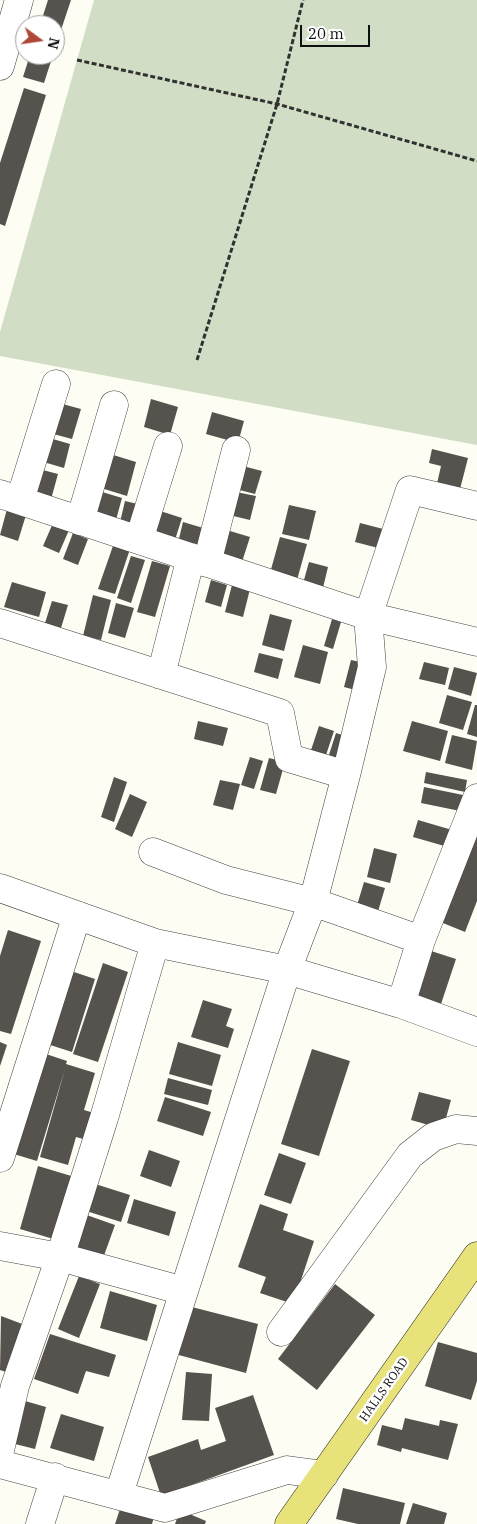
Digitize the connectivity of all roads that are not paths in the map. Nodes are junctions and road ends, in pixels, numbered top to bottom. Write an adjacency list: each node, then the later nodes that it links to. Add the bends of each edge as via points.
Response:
1 (19, 0): 2 (street)
2 (0, 66)
3 (56, 384): 7 (street)
4 (114, 405): 9 (street)
5 (168, 446): 10 (street)
6 (236, 450): 11 (street)
7 (10, 497): 9 (street)
8 (477, 506): 12 (street, via 410,490)
9 (80, 520): 10 (street)
10 (139, 540): 11 (street)
11 (199, 560): 12 (street); 15 (street)
12 (368, 616): 14 (street); 16 (street, via 372,667)
13 (0, 623): 15 (street)
14 (477, 642)
15 (160, 675): 16 (street, via 280,713 289,758)
16 (346, 775): 20 (street)
17 (477, 798): 22 (street)
18 (153, 852): 20 (street, via 226,880)
19 (0, 888): 21 (street)
20 (313, 902): 22 (street); 24 (street)
21 (76, 915): 23 (street); 28 (street)
22 (421, 940): 25 (street)
23 (155, 943): 24 (street); 31 (street)
24 (287, 970): 25 (street); 32 (street)
25 (401, 1004): 26 (street)
26 (477, 1032)
27 (477, 1131): 33 (street, via 456,1129 433,1137 410,1155)
28 (0, 1158)
29 (0, 1246): 31 (street)
30 (477, 1256): 37 (main road, HALLS ROAD)
31 (60, 1257): 32 (street); 34 (street)
32 (184, 1290): 39 (street)
33 (281, 1332)
34 (8, 1384): 35 (street)
35 (0, 1450)
36 (0, 1464): 38 (street)
37 (324, 1476): 39 (street, via 287,1470 165,1508); 41 (main road, HALLS ROAD)
38 (55, 1478): 39 (street); 40 (street)
39 (119, 1494)
40 (40, 1524)
41 (290, 1524)

